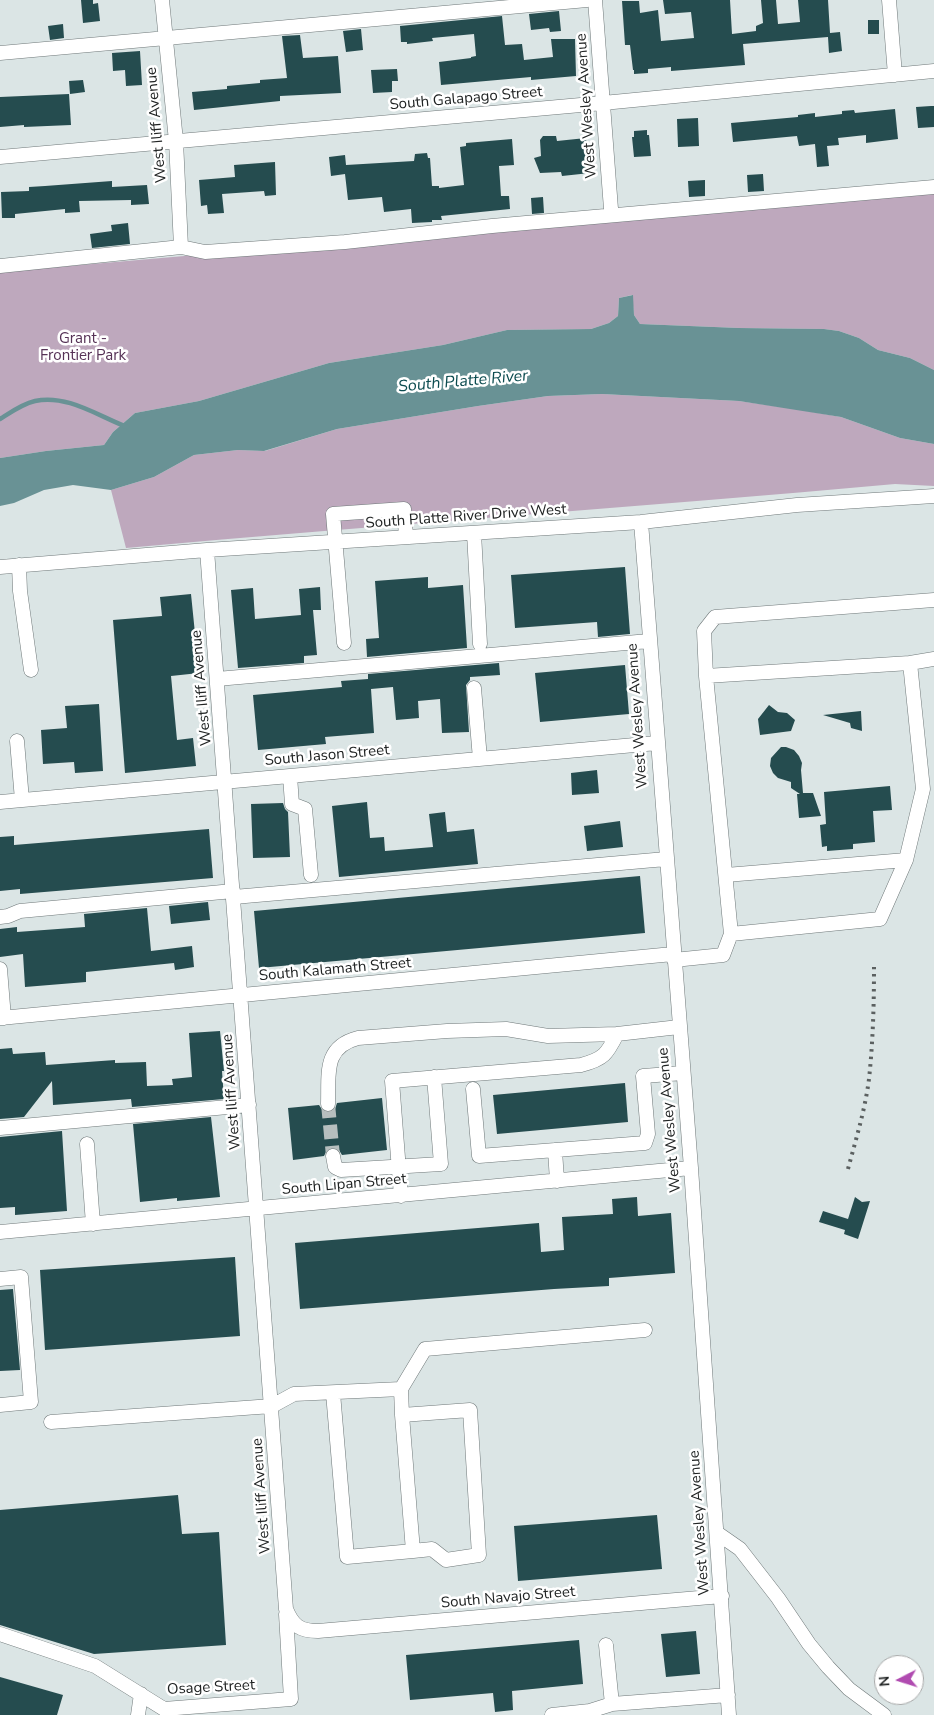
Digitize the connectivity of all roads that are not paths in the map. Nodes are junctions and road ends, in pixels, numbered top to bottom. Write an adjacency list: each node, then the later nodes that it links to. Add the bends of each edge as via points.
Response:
1 (162, 0): 5 (street, West Iliff Avenue)
2 (587, 0): 5 (street)
3 (595, 0): 9 (street, West Wesley Avenue)
4 (889, 0): 8 (street)
5 (166, 39): 6 (street); 10 (street, West Iliff Avenue)
6 (0, 54)
7 (934, 71): 8 (street, South Galapago Street)
8 (896, 75): 9 (street, South Galapago Street)
9 (603, 103): 10 (street, South Galapago Street); 13 (street, West Wesley Avenue)
10 (176, 141): 11 (street, South Galapago Street); 14 (street, West Iliff Avenue)
11 (0, 157)
12 (934, 187): 14 (street, via 345,242 205,252)
13 (611, 209)
14 (181, 247): 15 (street)
15 (0, 266)
16 (934, 496): 17 (street, South Platte River Drive West, via 798,505)
17 (641, 522): 18 (street, South Platte River Drive West); 25 (street, West Wesley Avenue)
18 (474, 533): 19 (street, South Platte River Drive West); 27 (street)
19 (406, 537): 20 (street, South Platte River Drive West); 20 (street, via 404,509 333,514)
20 (335, 542): 21 (street, South Platte River Drive West); 26 (street)
21 (207, 550): 22 (street, South Platte River Drive West); 32 (street, West Iliff Avenue)
22 (19, 565): 23 (street, South Platte River Drive West); 30 (street)
23 (0, 567)
24 (934, 600): 31 (street, via 715,618 704,631)
25 (649, 641): 32 (street); 35 (street, West Wesley Avenue)
26 (344, 643)
27 (480, 644)
28 (934, 659): 29 (street)
29 (910, 663): 31 (street); 42 (street, via 923,789)
30 (31, 670)
31 (706, 676): 44 (street)
32 (217, 679): 38 (street, West Iliff Avenue)
33 (474, 688): 36 (street)
34 (17, 741): 39 (street)
35 (656, 743): 36 (street, South Jason Street); 41 (street, West Wesley Avenue)
36 (480, 759): 37 (street, South Jason Street)
37 (290, 776): 38 (street, South Jason Street); 43 (street, via 292,804 305,809)
38 (225, 782): 39 (street, South Jason Street); 45 (street, West Iliff Avenue)
39 (22, 800): 40 (street, South Jason Street)
40 (0, 802)
41 (666, 859): 45 (street); 48 (street, West Wesley Avenue)
42 (906, 860): 44 (street); 47 (street, via 880,919)
43 (311, 875)
44 (726, 875): 47 (street)
45 (233, 894): 46 (street, via 20,911); 50 (street, West Iliff Avenue)
46 (0, 917)
47 (731, 934): 48 (street, South Kalamath Street, via 723,955)
48 (674, 957): 50 (street, South Kalamath Street); 52 (street, West Wesley Avenue)
49 (0, 969): 51 (street)
50 (241, 995): 51 (street, South Kalamath Street); 58 (street, West Iliff Avenue)
51 (2, 1018)
52 (679, 1027): 53 (street); 54 (street, West Wesley Avenue)
53 (617, 1034): 55 (street, via 609,1050 597,1061); 57 (street, via 548,1036 506,1029 358,1038 337,1047 331,1059)
54 (683, 1073): 61 (street, via 642,1076 648,1134 645,1144); 64 (street, West Wesley Avenue)
55 (434, 1077): 63 (street, via 392,1081); 63 (street, via 441,1164)
56 (473, 1089): 61 (street, via 479,1156)
57 (328, 1104)
58 (249, 1105): 59 (street); 67 (street, West Iliff Avenue)
59 (0, 1128)
60 (87, 1144): 68 (street)
61 (555, 1150): 65 (street)
62 (333, 1156): 63 (street, via 335,1167 341,1170)
63 (398, 1168): 66 (street)
64 (691, 1168): 65 (street, South Lipan Street); 78 (street, West Wesley Avenue)
65 (557, 1181): 66 (street, South Lipan Street)
66 (401, 1196): 67 (street, South Lipan Street)
67 (257, 1209): 68 (street, South Lipan Street); 75 (street, West Iliff Avenue)
68 (93, 1224): 69 (street, South Lipan Street)
69 (0, 1232)
70 (0, 1279): 74 (street, via 21,1277 31,1402)
71 (645, 1330): 72 (street, via 425,1349)
72 (401, 1389): 73 (street); 76 (street)
73 (333, 1393): 75 (street, via 294,1394); 79 (street, via 347,1557)
74 (0, 1405)
75 (272, 1406): 77 (street); 81 (street, West Iliff Avenue)
76 (402, 1415): 79 (street); 79 (street, via 470,1410 479,1556 446,1560 432,1549)
77 (51, 1422)
78 (717, 1533): 80 (street, West Wesley Avenue); 90 (street, via 740,1549 828,1667 849,1689)
79 (413, 1551)
80 (722, 1596): 81 (street, South Navajo Street, via 318,1631 306,1631 294,1624); 85 (street, West Wesley Avenue)
81 (286, 1610): 84 (street, Osage Street, via 291,1699 164,1709)
82 (0, 1634): 84 (street, Osage Street, via 95,1666)
83 (606, 1646): 86 (street)
84 (141, 1694): 87 (street)
85 (728, 1695): 86 (street); 89 (street, West Wesley Avenue)
86 (612, 1704): 88 (street, via 590,1711)
87 (138, 1715)
88 (552, 1715)
89 (729, 1715)
90 (884, 1715)

